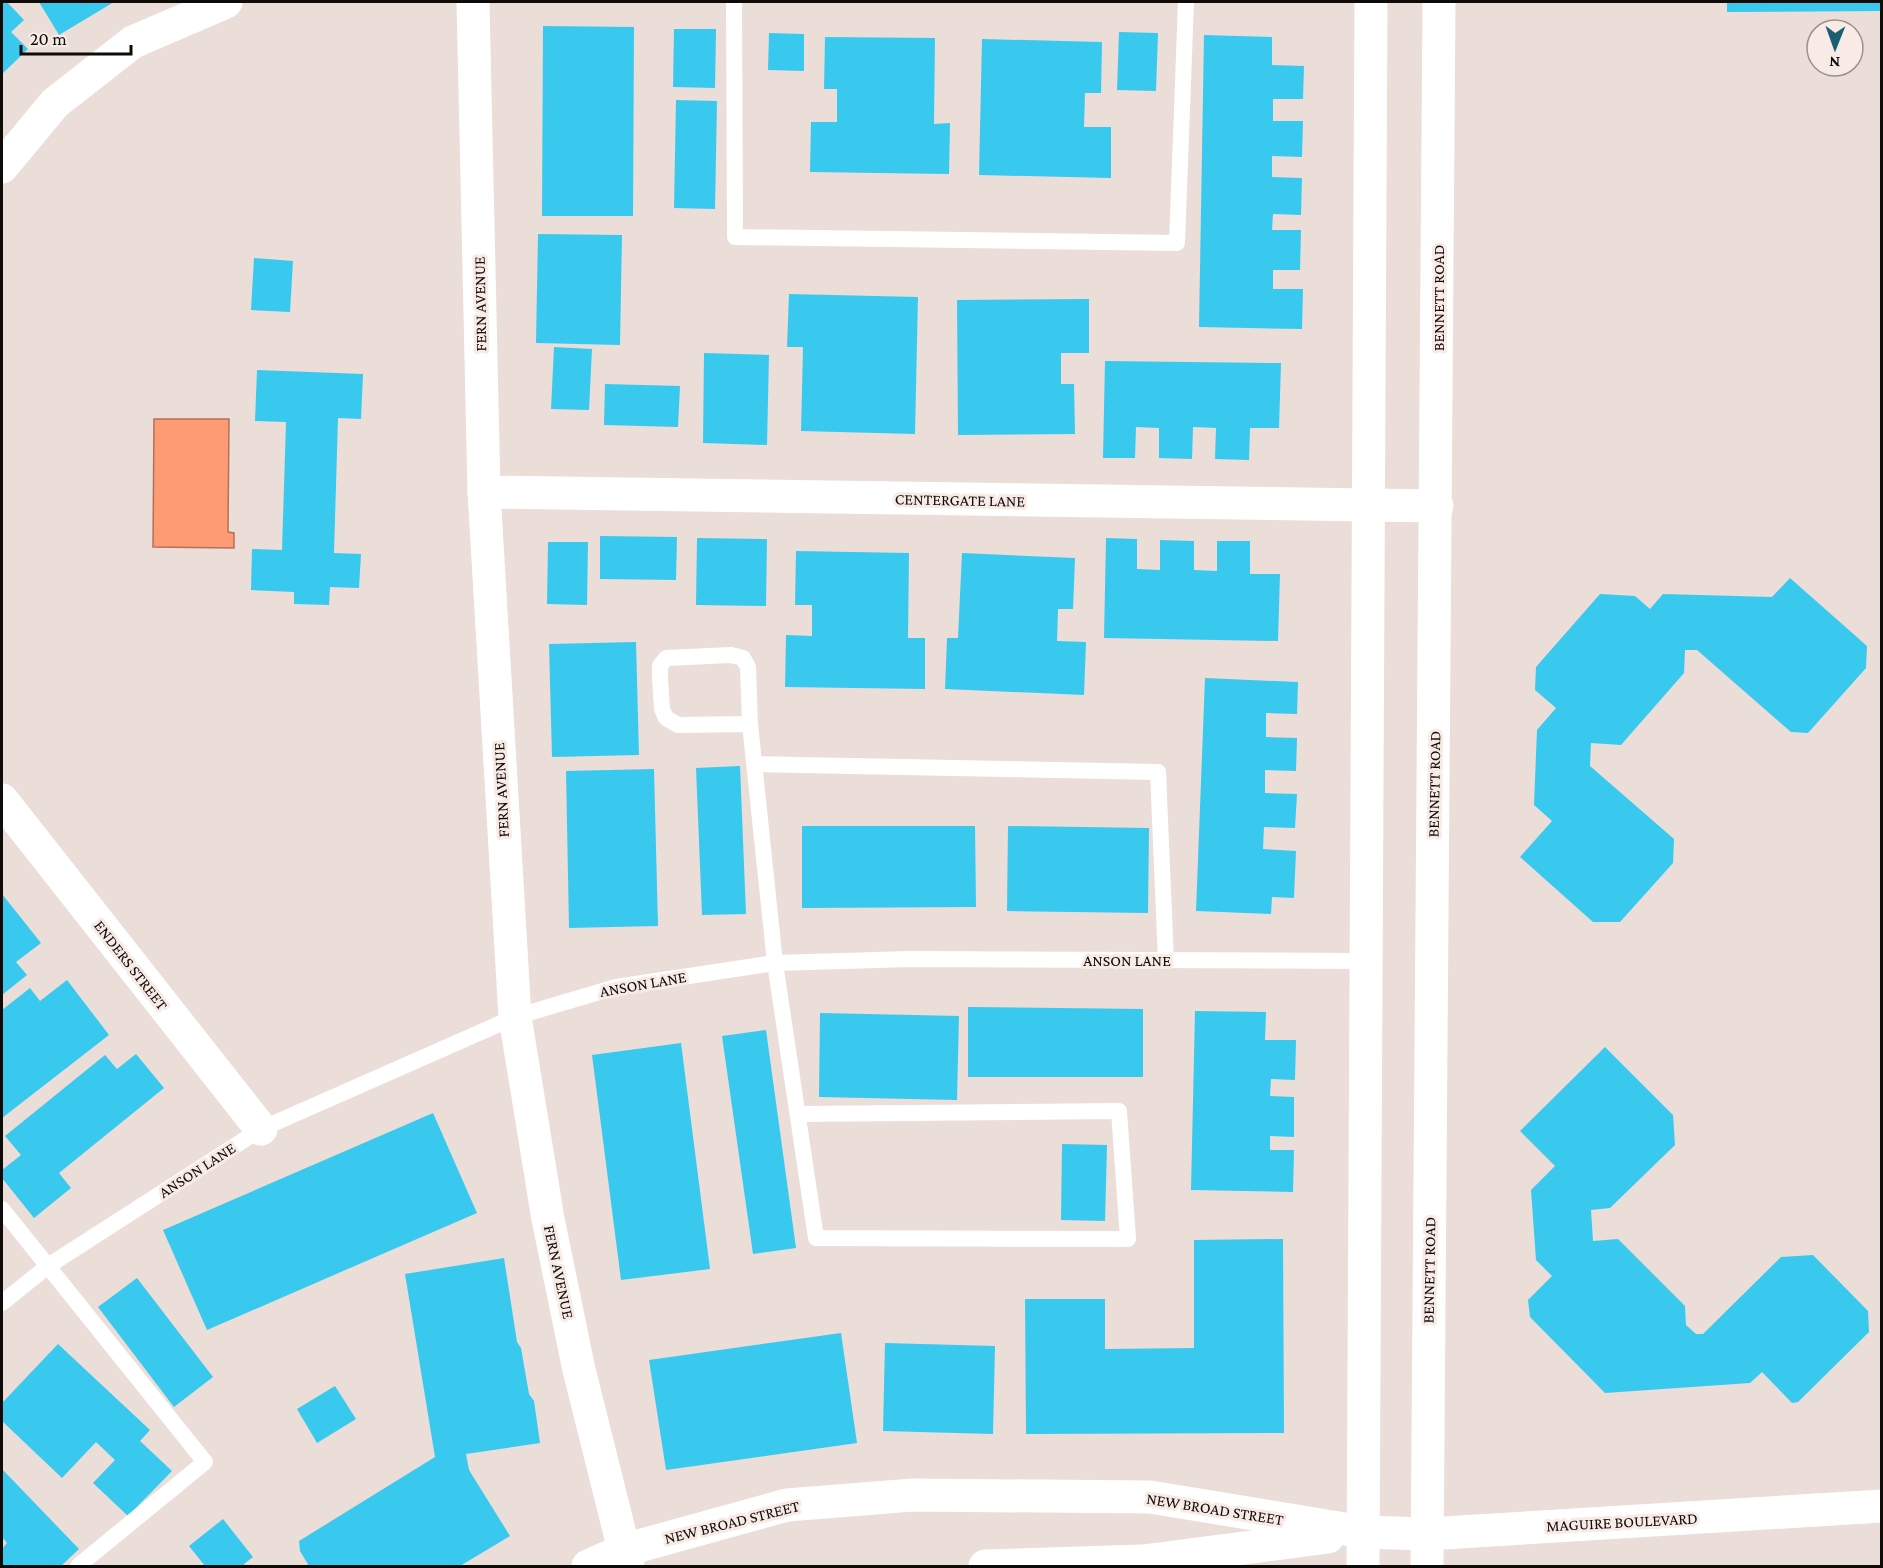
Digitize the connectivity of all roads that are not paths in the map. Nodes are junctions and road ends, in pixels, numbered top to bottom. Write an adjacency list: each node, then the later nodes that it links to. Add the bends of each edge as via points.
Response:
1 (226, 2): 7 (street, via 133,42 55,103)
2 (473, 2): 8 (street, FERN AVENUE)
3 (734, 2): 4 (lane, via 735,237 1177,243)
4 (1186, 2)
5 (1371, 2): 9 (street)
6 (1439, 2): 10 (street, BENNETT ROAD)
7 (2, 167)
8 (484, 492): 9 (street, CENTERGATE LANE); 17 (street, FERN AVENUE)
9 (1369, 506): 10 (street, CENTERGATE LANE); 15 (street)
10 (1437, 506): 25 (street, BENNETT ROAD)
11 (750, 724): 11 (lane, via 748,667 743,658 666,658 660,666 666,718 678,725); 12 (lane)
12 (755, 765): 14 (lane, via 1158,772); 16 (lane)
13 (2, 800): 19 (street, ENDERS STREET)
14 (1166, 961): 15 (lane, ANSON LANE); 16 (lane, ANSON LANE, via 910,959)
15 (1365, 961): 24 (street)
16 (775, 963): 17 (lane, ANSON LANE, via 616,987); 18 (lane)
17 (515, 1017): 19 (lane, ANSON LANE); 26 (street, FERN AVENUE, via 550,1230 579,1370)
18 (798, 1114): 18 (lane, via 1119,1111 1128,1239 816,1238)
19 (261, 1129): 21 (lane, ANSON LANE)
20 (2, 1209): 21 (lane)
21 (48, 1266): 22 (lane, ANSON LANE); 27 (lane, via 205,1462)
22 (2, 1303)
23 (1881, 1506): 25 (street, MAGUIRE BOULEVARD)
24 (1363, 1532): 25 (street, MAGUIRE BOULEVARD); 26 (street, NEW BROAD STREET, via 1150,1497 913,1495 787,1505); 29 (street, NEW BROAD STREET, via 1143,1561); 30 (street)
25 (1427, 1534): 31 (street, BENNETT ROAD)
26 (626, 1558): 28 (street, NEW BROAD STREET)
27 (78, 1566)
28 (588, 1566)
29 (985, 1566)
30 (1363, 1566)
31 (1427, 1566)

